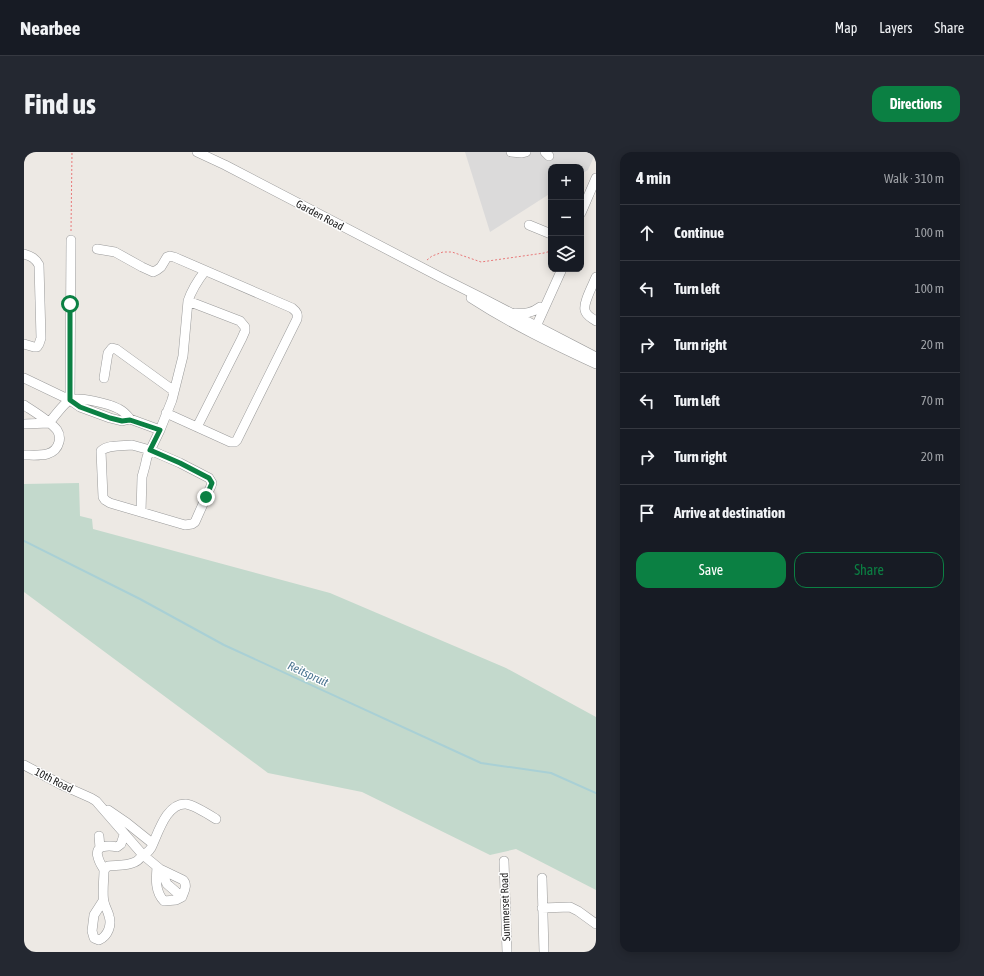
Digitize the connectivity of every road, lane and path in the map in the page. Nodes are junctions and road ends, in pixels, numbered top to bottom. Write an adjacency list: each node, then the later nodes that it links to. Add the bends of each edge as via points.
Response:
1 (72, 152): 9 (path)
2 (197, 152): 13 (street, Garden Road)
3 (526, 152): 4 (street)
4 (508, 153)
5 (596, 178): 6 (street)
6 (584, 206)
7 (530, 225): 8 (street)
8 (548, 233)
9 (71, 240): 30 (street)
10 (97, 249): 14 (street, via 115,252 153,272 170,256)
11 (548, 251): 13 (path, via 481,262 452,252 443,252 430,258)
12 (24, 254): 24 (street, via 32,256 39,265 41,321 41,338 37,347)
13 (421, 267): 18 (street, Garden Road)
14 (204, 270): 19 (street); 35 (street, via 292,308 298,315 237,440 230,442)
15 (555, 272): 20 (street)
16 (561, 272): 23 (street)
17 (596, 277): 22 (street, via 584,308 590,318)
18 (442, 278): 21 (street, Garden Road); 23 (street, Garden Road, via 487,308)
19 (188, 301): 29 (street, via 183,356); 35 (street, via 240,321 245,327 242,338)
20 (540, 307): 21 (street, via 529,313); 23 (street)
21 (512, 313): 23 (street, Garden Road)
22 (596, 321)
23 (533, 329): 25 (street, Garden Road); 26 (street, Garden Road)
24 (24, 344)
25 (596, 357)
26 (596, 364)
27 (24, 378): 30 (street)
28 (104, 378): 29 (street, via 108,353 112,348)
29 (174, 391): 32 (street)
30 (70, 400): 33 (street); 36 (street, via 82,399 114,406 130,420)
31 (24, 405): 33 (street)
32 (166, 413): 35 (street); 36 (street)
33 (49, 423): 34 (street); 38 (street, via 58,431 59,443 56,448 47,455)
34 (24, 424)
35 (197, 427)
36 (160, 430): 37 (street)
37 (150, 450): 39 (street, via 142,477); 39 (street, via 132,446 110,447 104,448 101,454 105,500); 39 (street, via 209,478 212,483 192,524 185,525)
38 (24, 456)
39 (141, 512)
40 (24, 765): 41 (street, 10th Road, via 85,795)
41 (101, 807): 43 (street); 45 (street)
42 (216, 818): 45 (street, via 192,805 180,805 168,813)
43 (124, 835): 46 (street, via 117,847); 47 (street)
44 (99, 836): 46 (street)
45 (152, 843): 47 (street, via 149,851)
46 (100, 848): 50 (street, via 97,852)
47 (143, 855): 49 (street); 50 (street, via 137,862 108,866)
48 (504, 861): 56 (street, Summerset Road)
49 (158, 868): 52 (street, via 167,884); 52 (street, via 185,882); 52 (street, via 156,879 160,897 164,901)
50 (104, 870): 53 (street)
51 (542, 878): 54 (street)
52 (182, 897)
53 (103, 901)
54 (542, 908): 55 (street, via 574,908); 57 (street)
55 (596, 924)
56 (507, 952)
57 (544, 952)

